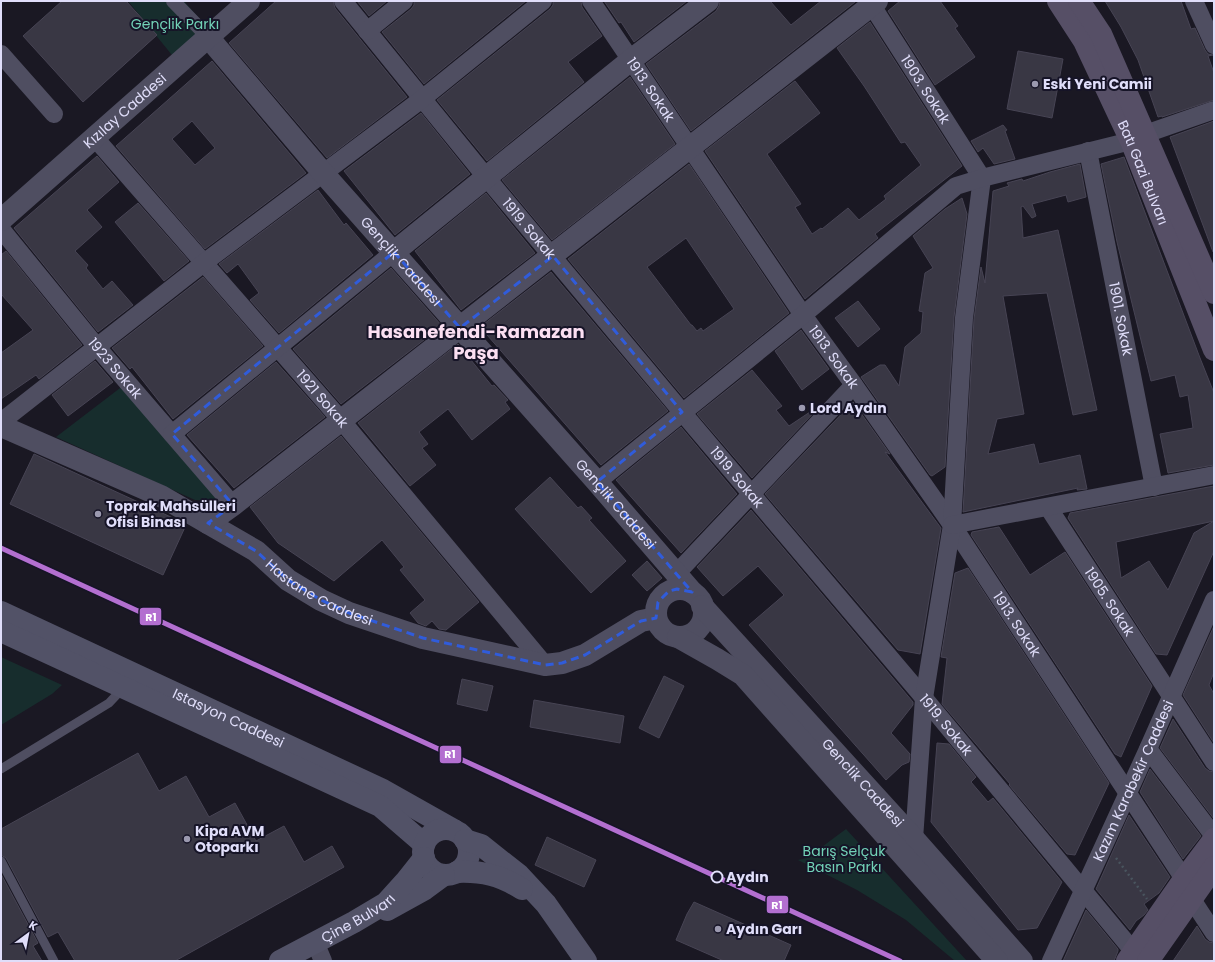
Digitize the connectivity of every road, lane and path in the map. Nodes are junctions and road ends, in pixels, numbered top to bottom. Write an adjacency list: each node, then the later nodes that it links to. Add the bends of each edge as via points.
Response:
1 (173, 1): 13 (street)
2 (249, 1): 13 (street, Kızılay Caddesi)
3 (343, 1): 12 (street, 1919. Sokak)
4 (404, 1): 12 (street)
5 (543, 1): 17 (street)
6 (591, 1): 16 (street, 1913. Sokak)
7 (708, 1): 16 (street)
8 (1058, 1): 20 (main road, Batı Gazi Bulvarı, via 1084,41)
9 (1079, 1): 20 (main road, Batı Gazi Bulvarı, via 1101,34)
10 (1194, 1): 14 (street)
11 (873, 2): 22 (street); 26 (street, 1903. Sokak)
12 (367, 32): 17 (street, 1919. Sokak)
13 (208, 37): 21 (street, Kızılay Caddesi); 24 (street, Gençlik Caddesi)
14 (1214, 46)
15 (1, 54): 19 (street)
16 (631, 60): 22 (street, 1913. Sokak); 25 (street)
17 (422, 99): 24 (street); 25 (street, 1919. Sokak)
18 (1214, 110): 20 (street)
19 (54, 114)
20 (1138, 137): 23 (street); 32 (main road, Batı Gazi Bulvarı); 37 (main road, Batı Gazi Bulvarı)
21 (95, 138): 27 (street, Kızılay Caddesi); 31 (street, 1921 Sokak)
22 (691, 148): 30 (street); 33 (street, 1913. Sokak)
23 (1088, 151): 26 (street); 46 (street, 1901. Sokak)
24 (323, 173): 29 (street, Gençlik Caddesi); 31 (street)
25 (486, 177): 29 (street); 30 (street, 1919. Sokak)
26 (982, 178): 33 (street, via 956,186); 51 (street, via 964,318)
27 (1, 220)
28 (1, 229): 35 (street, 1923 Sokak)
29 (394, 252): 34 (street, Gençlik Caddesi); 36 (street)
30 (553, 256): 34 (street); 39 (street, 1919. Sokak)
31 (205, 262): 35 (street); 36 (street, 1921 Sokak)
32 (1214, 293)
33 (803, 315): 38 (street, 1913. Sokak); 39 (street)
34 (460, 328): 40 (street); 45 (street, Gençlik Caddesi)
35 (97, 347): 41 (street); 43 (street, 1923 Sokak)
36 (278, 347): 40 (street, 1921 Sokak); 43 (street)
37 (1214, 350)
38 (854, 385): 47 (street); 51 (street, 1913. Sokak)
39 (682, 412): 45 (street); 47 (street, 1919. Sokak)
40 (341, 420): 48 (street); 59 (street, 1921 Sokak)
41 (1, 422)
42 (1, 426): 50 (street, Hastane Caddesi, via 161,496)
43 (172, 434): 48 (street, 1923 Sokak)
44 (1214, 475): 46 (street)
45 (597, 482): 52 (street, Gençlik Caddesi)
46 (1154, 487): 49 (street)
47 (752, 493): 52 (street); 62 (street, 1919. Sokak)
48 (233, 505): 50 (street)
49 (1048, 507): 51 (street); 61 (street, 1905. Sokak)
50 (208, 523): 59 (street, Hastane Caddesi, via 256,551 288,580 349,613 423,638)
51 (952, 525): 62 (street); 66 (street, 1913. Sokak)
52 (676, 574): 53 (street, Gençlik Caddesi)
53 (697, 599): 56 (street, via 684,590 669,592 658,602); 58 (street, via 704,615 698,628 691,634); 69 (street, Genclik Caddesi)
54 (1214, 600): 61 (street, Kazım Karabekir Caddesi)
55 (1, 612): 67 (main road, Istasyon Caddesi, via 383,790)
56 (656, 618): 58 (street, via 664,631); 59 (street, Hastane Caddesi, via 641,621 585,655)
57 (1, 631): 60 (main road)
58 (678, 637): 86 (street, Genclik Caddesi, via 743,675)
59 (545, 665)
60 (124, 688): 65 (lane, via 109,703); 71 (main road, via 380,806)
61 (1171, 697): 63 (street, Kazım Karabekir Caddesi); 64 (street, 1905. Sokak)
62 (924, 698): 69 (street); 76 (street, 1919. Sokak)
63 (1148, 750): 66 (street, Kazım Karabekir Caddesi); 68 (street)
64 (1214, 762)
65 (1, 769)
66 (1128, 794): 70 (street, Kazım Karabekir Caddesi); 75 (street, 1913. Sokak)
67 (460, 835): 71 (main road, Çine Bulvarı, via 447,829 439,830 427,838); 74 (main road, Çine Bulvarı, via 468,847 467,862 463,868); 77 (main road, Istasyon Caddesi, via 498,858 519,875)
68 (1214, 838): 75 (main road)
69 (914, 839): 87 (street, Genclik Caddesi)
70 (1105, 843): 76 (street, Kazım Karabekir Caddesi); 78 (path)
71 (424, 851): 74 (main road, via 426,865 431,870); 80 (main road, Çine Bulvarı, via 405,882 386,903 354,922)
72 (1, 861): 82 (lane)
73 (1214, 867): 75 (main road)
74 (450, 874): 77 (main road, via 474,872 504,878); 80 (main road, Çine Bulvarı)
75 (1188, 888): 78 (main road); 79 (street, 1913. Sokak); 81 (main road)
76 (1083, 890): 81 (street, 1919. Sokak); 88 (street, Kazım Karabekir Caddesi)
77 (546, 904): 85 (main road)
78 (1159, 915): 81 (main road)
79 (1214, 932)
80 (319, 951): 83 (main road, Çine Bulvarı); 84 (main road, Çine Bulvarı)
81 (1136, 958)
82 (54, 961)
83 (280, 961)
84 (300, 961)
85 (586, 961)
86 (997, 961)
87 (1022, 961)
88 (1051, 961)

